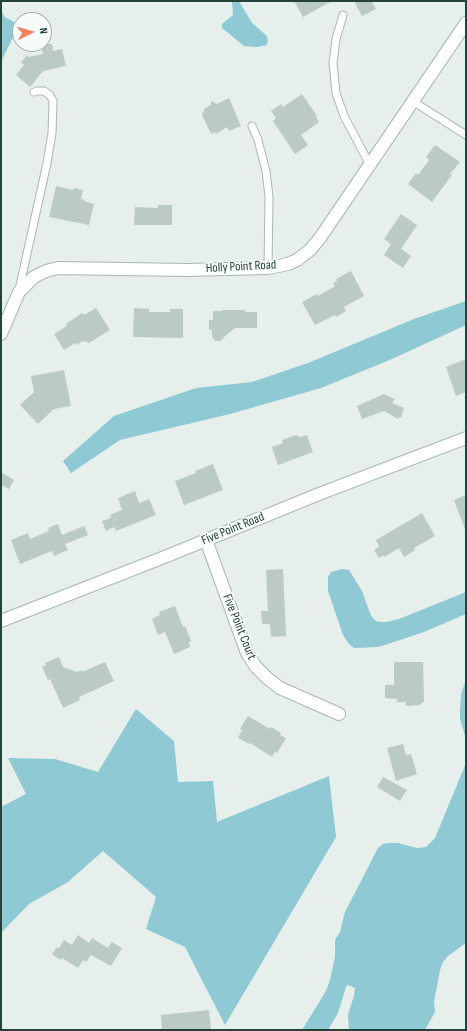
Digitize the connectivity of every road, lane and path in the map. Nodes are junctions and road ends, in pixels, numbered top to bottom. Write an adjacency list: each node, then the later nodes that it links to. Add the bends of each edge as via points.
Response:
1 (343, 15): 7 (lane, via 333,63 336,94 344,116)
2 (466, 23): 4 (street, Holly Point Road)
3 (34, 92): 9 (lane, via 44,91 53,101 52,133 48,163)
4 (414, 102): 6 (lane); 7 (street, Holly Point Road)
5 (252, 126): 8 (lane, via 266,171 269,197)
6 (466, 135)
7 (370, 165): 8 (street, Holly Point Road, via 310,250 288,264)
8 (268, 268): 9 (street, Holly Point Road, via 58,268 34,277)
9 (19, 292): 10 (street, Holly Point Road)
10 (1, 334)
11 (466, 438): 12 (street, Five Point Road)
12 (206, 540): 13 (street, Five Point Road); 14 (street, Five Point Court, via 247,653 256,667 280,688)
13 (1, 621)
14 (339, 714)

